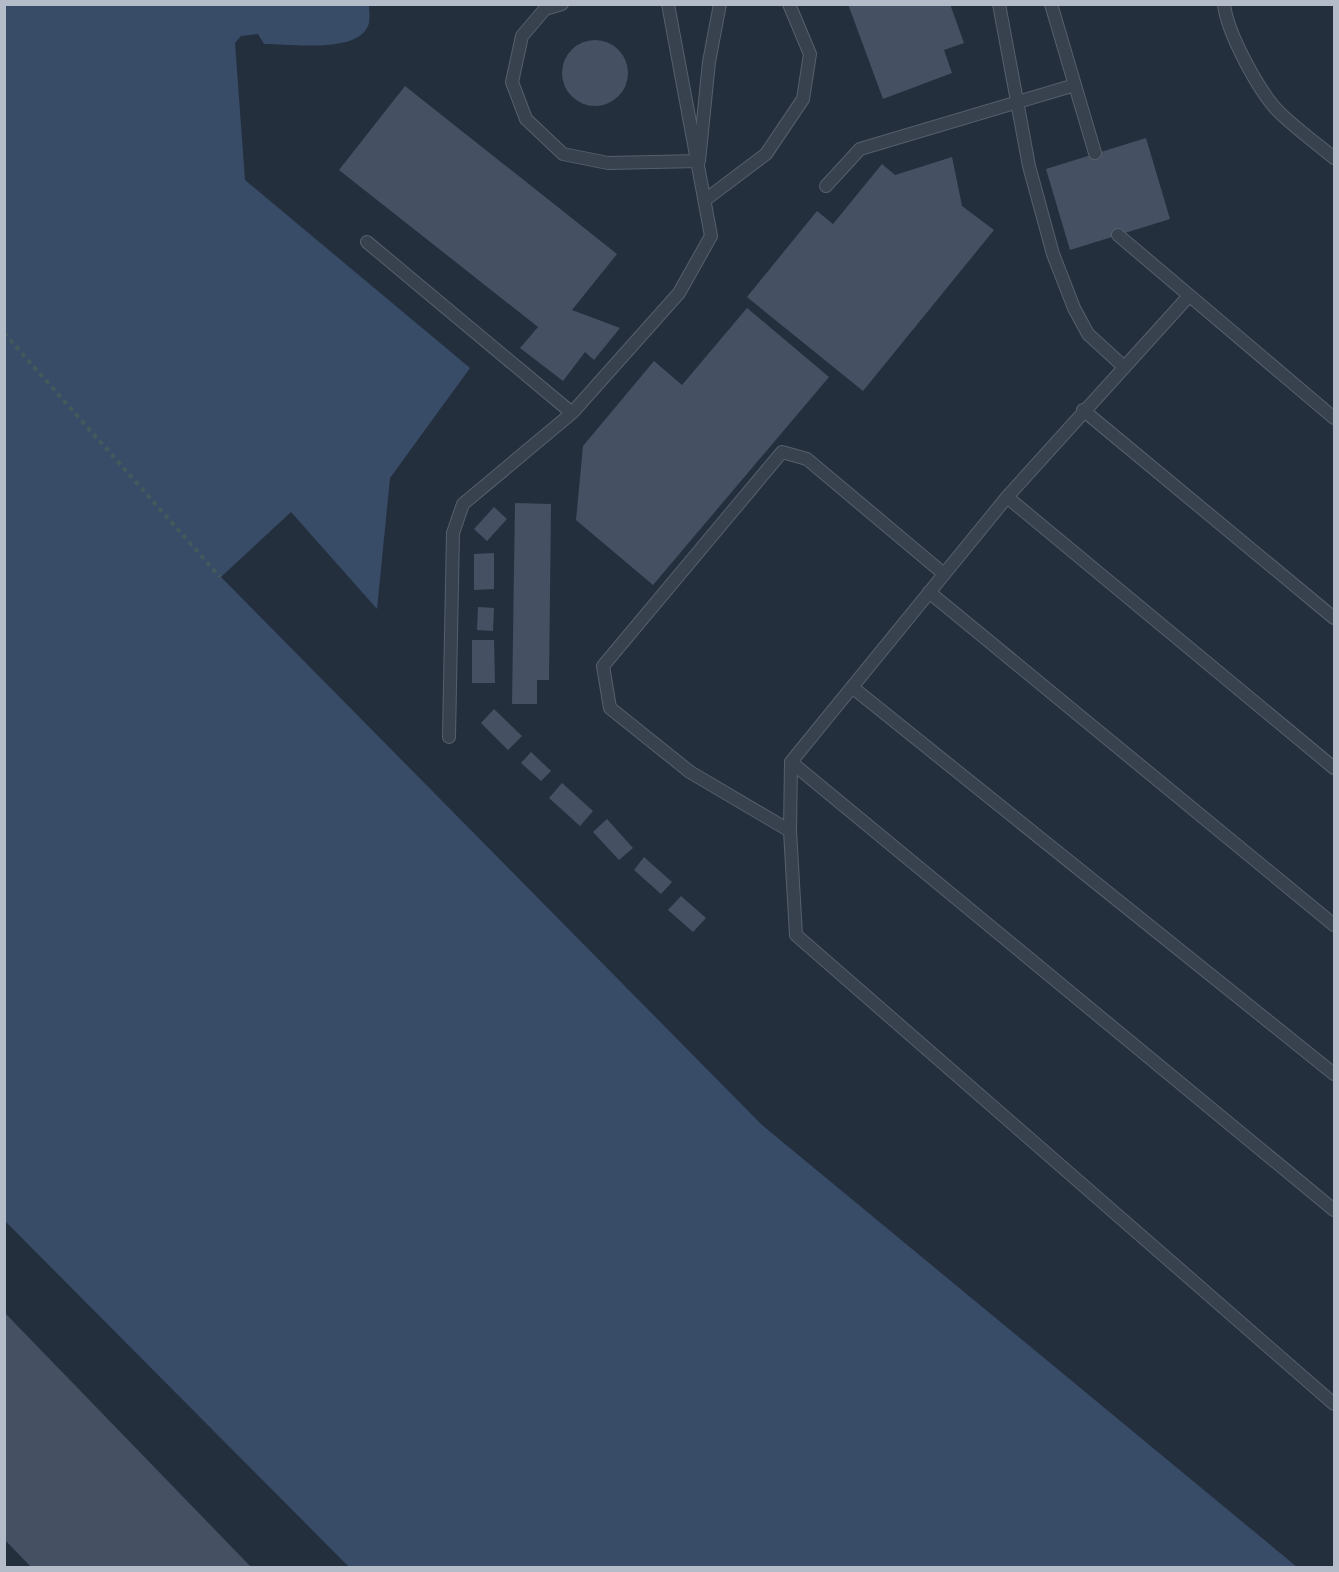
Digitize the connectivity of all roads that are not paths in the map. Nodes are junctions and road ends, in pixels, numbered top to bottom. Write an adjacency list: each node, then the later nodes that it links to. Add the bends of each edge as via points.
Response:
1 (562, 4): 12 (lane, via 545,9 522,36 512,82 526,119 563,154 609,163)
2 (668, 4): 12 (lane)
3 (720, 4): 12 (lane, via 709,62)
4 (789, 4): 14 (lane, via 810,54 803,99 766,154)
5 (999, 4): 9 (lane)
6 (1051, 4): 8 (lane)
7 (1224, 4): 11 (lane, via 1225,17 1245,61 1279,112)
8 (1075, 85): 9 (lane); 10 (lane)
9 (1017, 104): 13 (lane, via 860,149); 18 (lane, via 1053,254 1074,308 1088,334)
10 (1095, 153)
11 (1335, 158)
12 (699, 161): 14 (lane)
13 (826, 186)
14 (705, 200): 20 (lane, via 711,236 679,293)
15 (1118, 235): 17 (lane)
16 (367, 242): 20 (lane)
17 (1188, 297): 18 (lane); 21 (lane)
18 (1124, 366): 19 (lane)
19 (1083, 410): 22 (lane); 25 (lane)
20 (572, 413): 27 (lane, via 463,504 453,533)
21 (1335, 418)
22 (1007, 497): 23 (lane); 29 (lane)
23 (944, 573): 24 (lane); 30 (lane, via 807,459 782,452 603,666 610,708 690,772)
24 (929, 592): 26 (lane); 31 (lane)
25 (1335, 618)
26 (852, 687): 28 (lane); 32 (lane)
27 (449, 737)
28 (791, 762): 30 (lane); 33 (lane)
29 (1335, 768)
30 (790, 831): 34 (lane, via 796,935)
31 (1335, 925)
32 (1335, 1074)
33 (1335, 1210)
34 (1335, 1404)

